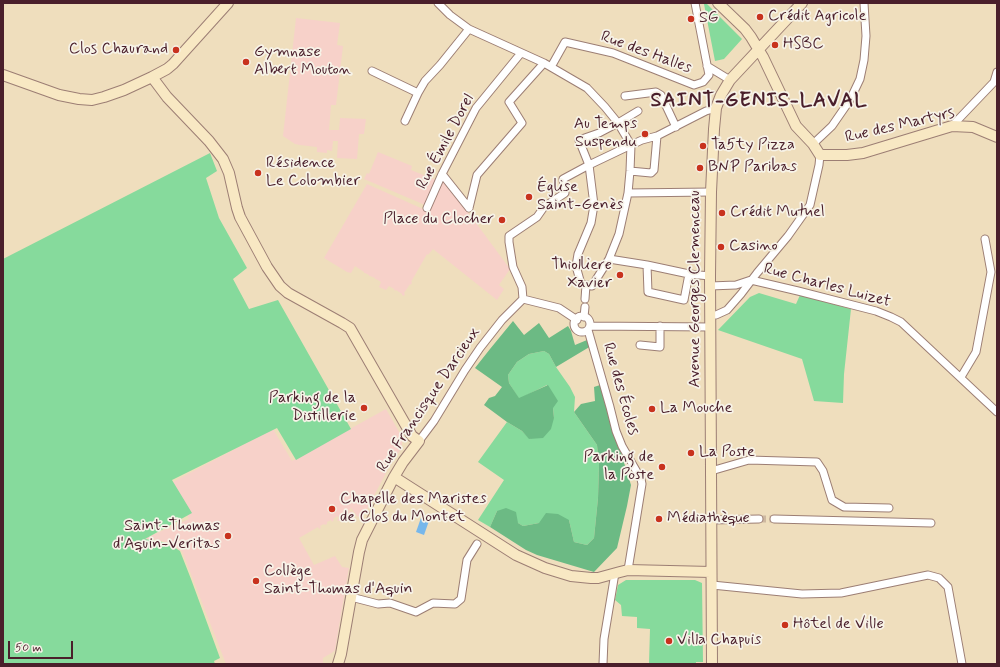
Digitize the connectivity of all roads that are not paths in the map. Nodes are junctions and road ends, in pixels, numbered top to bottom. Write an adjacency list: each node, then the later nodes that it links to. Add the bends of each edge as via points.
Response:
1 (228, 3): 16 (street, via 173,64)
2 (438, 3): 7 (street)
3 (695, 3): 11 (street)
4 (718, 3): 8 (street, via 746,29)
5 (802, 3): 8 (street, Avenue Georges Clemenceau)
6 (864, 3): 28 (street, via 866,36 860,79 850,100 832,126)
7 (469, 29): 9 (street); 18 (street, via 425,81)
8 (758, 49): 17 (street, Avenue Georges Clemenceau); 28 (street, via 796,126)
9 (521, 53): 10 (street); 33 (street, Rue Émile Dorel, via 476,108)
10 (544, 63): 12 (street); 33 (street, via 509,102 522,123 477,175 469,208)
11 (707, 66): 12 (street, Rue des Halles, via 709,75 703,82 694,85 613,53 565,42); 17 (street)
12 (551, 67): 23 (street, via 587,88)
13 (372, 71): 18 (street)
14 (997, 72): 24 (street, via 994,82)
15 (3, 75): 16 (street, via 59,95 92,100 124,90)
16 (152, 77): 54 (street, via 222,159 229,173 240,217 280,286 350,328 412,436)
17 (730, 80): 20 (street, Avenue Georges Clemenceau)
18 (418, 93): 22 (street)
19 (625, 96): 25 (street, via 656,92 662,95)
20 (716, 108): 25 (street); 35 (street, Avenue Georges Clemenceau)
21 (638, 111): 23 (street)
22 (405, 121)
23 (618, 123): 29 (street); 31 (street, via 579,140)
24 (952, 126): 27 (street, Rue des Martyrs, via 973,128); 30 (street, Rue des Martyrs, via 863,153)
25 (676, 127): 26 (street)
26 (657, 136): 29 (street); 32 (street, via 654,170 651,173)
27 (997, 137)
28 (813, 144): 30 (street)
29 (631, 145): 31 (street); 32 (street)
30 (820, 155): 41 (street, via 810,205)
31 (589, 165): 43 (street, via 594,205 591,224 578,254 576,266); 44 (street, via 563,179 564,193 510,236 513,267 522,287)
32 (630, 171): 34 (street)
33 (442, 174): 36 (street, Rue Émile Dorel)
34 (628, 192): 35 (street); 38 (street, via 619,234)
35 (711, 192): 42 (street, Avenue Georges Clemenceau)
36 (427, 208)
37 (985, 239): 52 (street, via 991,272 976,352)
38 (609, 259): 39 (street, Rue Charles Luizet); 43 (street, via 592,286)
39 (648, 265): 40 (street, Rue Charles Luizet); 40 (street, via 648,292 684,300)
40 (689, 274): 42 (street, Rue Charles Luizet)
41 (751, 280): 42 (street, Rue Charles Luizet, via 736,285); 45 (street, via 727,310); 52 (street, Rue Charles Luizet, via 891,317 901,322)
42 (710, 281): 45 (street, Avenue Georges Clemenceau)
43 (584, 285): 46 (street)
44 (523, 299): 47 (street, via 559,308); 54 (street, Rue Francisque Darcieux, via 480,348)
45 (710, 315): 49 (street, Avenue Georges Clemenceau)
46 (584, 317): 47 (street); 50 (street, via 588,320)
47 (576, 320): 50 (street, via 577,330 581,332)
48 (660, 326): 49 (street); 50 (street); 51 (street, via 660,347)
49 (710, 327): 55 (street, Avenue Georges Clemenceau)
50 (589, 328): 63 (street, Rue des Écoles, via 616,431 642,484)
51 (640, 345)
52 (961, 377): 53 (street, Rue Charles Luizet)
53 (997, 412)
54 (419, 441): 56 (street, Rue Francisque Darcieux)
55 (711, 472): 57 (street, via 749,460 817,462 824,471 832,500 844,507); 60 (street, Avenue Georges Clemenceau)
56 (394, 477): 65 (street, via 531,563 571,576 598,578); 67 (street, Rue Francisque Darcieux, via 362,540)
57 (889, 508)
58 (759, 519): 60 (street)
59 (774, 519): 61 (street)
60 (711, 520): 64 (street, Avenue Georges Clemenceau)
61 (931, 523)
62 (477, 544): 67 (street, via 467,560 462,599 455,604 433,603 416,612 390,603 378,604)
63 (628, 570): 64 (street); 65 (street)
64 (712, 572): 66 (street, Avenue Georges Clemenceau)
65 (615, 573): 69 (street, via 604,639)
66 (712, 585): 70 (street, Avenue Georges Clemenceau); 71 (street, via 802,594 841,594 928,575 939,578 948,587)
67 (351, 597): 68 (street, Rue Francisque Darcieux)
68 (338, 664)
69 (603, 664)
70 (712, 664)
71 (962, 664)

